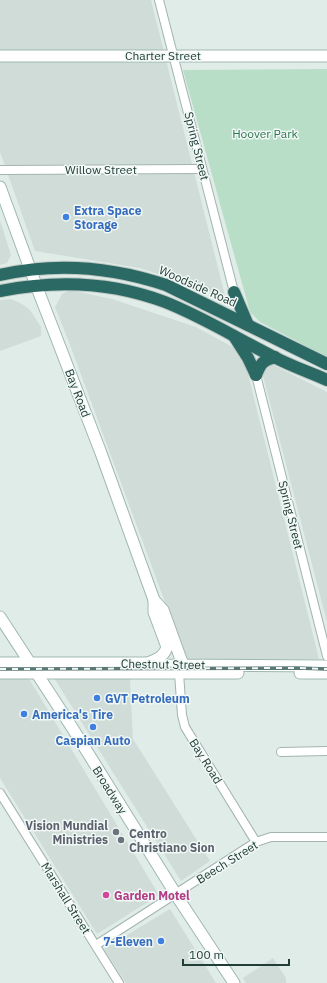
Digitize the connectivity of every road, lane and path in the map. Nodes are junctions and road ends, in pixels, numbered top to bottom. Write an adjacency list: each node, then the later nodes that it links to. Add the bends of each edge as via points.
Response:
1 (159, 0): 3 (street, Spring Street)
2 (0, 56): 3 (street, Charter Street)
3 (174, 56): 4 (street, Charter Street); 5 (street, Spring Street)
4 (327, 56)
5 (202, 169): 6 (street, Willow Street); 12 (street, Spring Street)
6 (0, 170)
7 (0, 187): 8 (street, Bay Road)
8 (30, 269): 9 (highway, Woodside Road); 10 (street, Bay Road); 13 (highway, Woodside Road, via 68,267 145,278 166,285)
9 (0, 275)
10 (36, 285): 11 (highway); 15 (highway, via 80,284 134,293 185,310); 20 (street, Bay Road)
11 (0, 291)
12 (234, 292): 13 (highway, via 228,304); 14 (highway)
13 (218, 310): 14 (highway, Woodside Road)
14 (248, 325): 17 (highway, Woodside Road)
15 (234, 335): 16 (highway); 18 (highway)
16 (274, 357): 18 (highway, via 260,364); 19 (highway)
17 (327, 364)
18 (256, 375): 22 (street, Spring Street)
19 (327, 380)
20 (154, 600): 23 (street, Bay Road, via 154,612 167,647 161,657); 27 (street, Bay Road, via 162,610)
21 (0, 617): 26 (street, Broadway)
22 (327, 656)
23 (148, 663): 26 (street, Chestnut Street); 27 (street, Chestnut Street)
24 (0, 664): 26 (street, Chestnut Street)
25 (327, 666): 27 (street, Chestnut Street)
26 (33, 668): 27 (street, Chestnut Street); 28 (street, Chestnut Street); 35 (street, Broadway)
27 (181, 669): 29 (street, Chestnut Street); 34 (street, Bay Road, via 182,715 185,728)
28 (0, 673)
29 (327, 674)
30 (327, 751): 31 (street)
31 (281, 752)
32 (0, 793): 36 (street, Marshall Street)
33 (327, 837): 34 (street, Beech Street, via 270,837)
34 (256, 842): 35 (street, Beech Street)
35 (176, 894): 36 (street, Beech Street); 38 (street, Broadway)
36 (96, 945): 37 (street, Marshall Street)
37 (119, 983)
38 (234, 983)

